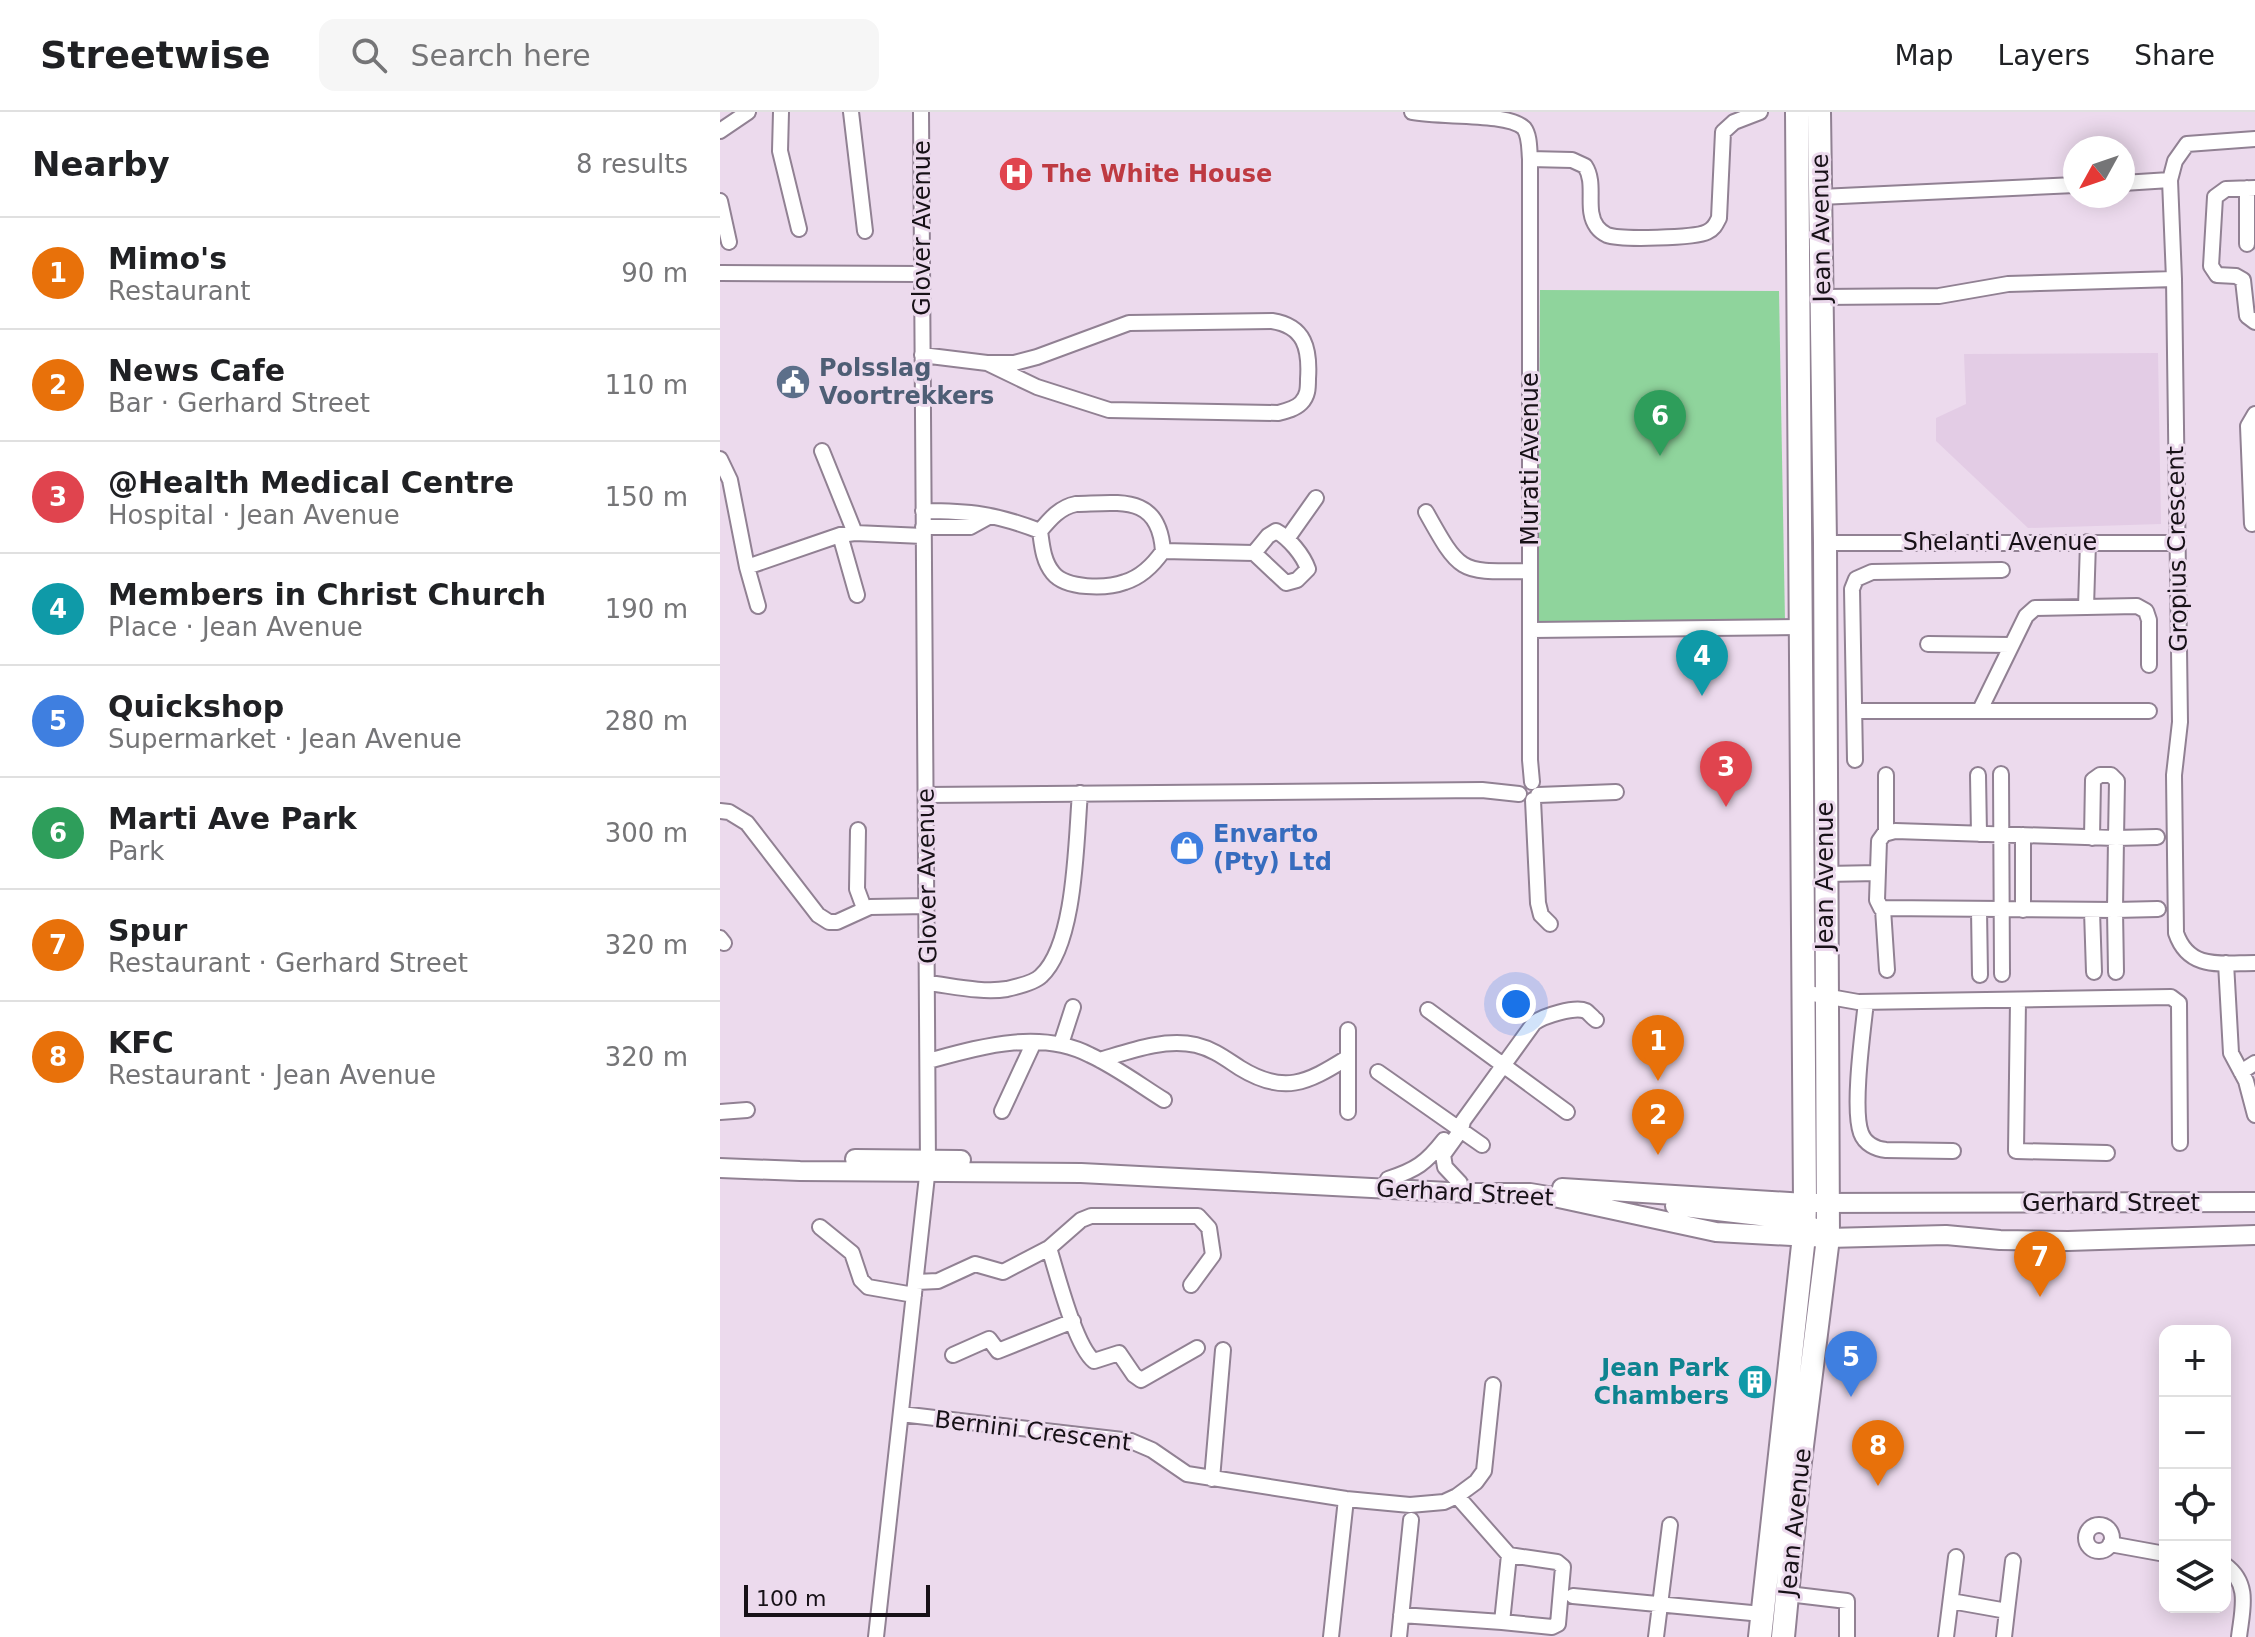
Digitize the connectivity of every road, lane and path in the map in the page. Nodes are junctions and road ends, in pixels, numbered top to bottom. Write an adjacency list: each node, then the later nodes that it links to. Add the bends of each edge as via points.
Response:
1 (748, 112): 10 (street)
2 (781, 112): 20 (street, via 780,151)
3 (851, 112): 21 (street)
4 (921, 112): 25 (street, Glover Avenue)
5 (1412, 112): 6 (street)
6 (1487, 112): 12 (street, Murati Avenue, via 1506,115 1523,126)
7 (1760, 112): 12 (street, via 1723,132 1719,218 1704,234 1603,233 1594,222 1585,166 1572,160)
8 (1797, 112): 13 (main road, Jean Avenue)
9 (1819, 116): 13 (main road, via 1808,123); 18 (main road, Jean Avenue)
10 (720, 131)
11 (2255, 139): 14 (street, Gropius Crescent, via 2187,144)
12 (1530, 159): 50 (street, Murati Avenue)
13 (1798, 160): 54 (main road, Jean Avenue)
14 (2170, 180): 15 (street); 26 (street, Gropius Crescent)
15 (2135, 182)
16 (2063, 186): 18 (street)
17 (2251, 188): 23 (street); 28 (street, via 2226,189 2213,201 2211,266 2217,275 2243,280 2247,316)
18 (1820, 197): 27 (main road, Jean Avenue)
19 (720, 201): 22 (street)
20 (799, 229)
21 (865, 231)
22 (729, 242)
23 (2247, 244)
24 (720, 273): 25 (street)
25 (922, 274): 29 (street, Glover Avenue)
26 (2174, 279): 27 (street, via 2008,284 1939,296); 45 (street, Gropius Crescent)
27 (1822, 297): 44 (main road, Jean Avenue)
28 (2255, 322)
29 (922, 355): 30 (street); 35 (street, Glover Avenue)
30 (987, 363): 30 (street, via 1022,362 1129,323 1272,321 1297,332 1309,365 1303,401 1278,413 1109,410 1037,387)
31 (2255, 414): 38 (street, via 2248,426)
32 (822, 451): 41 (street)
33 (720, 459): 48 (street, via 730,480)
34 (1316, 498): 42 (street)
35 (923, 511): 37 (street); 40 (street, Glover Avenue)
36 (1426, 512): 50 (street, via 1464,567)
37 (990, 516): 39 (street); 40 (street, via 970,527)
38 (2252, 524)
39 (1040, 531): 46 (street, via 1067,506 1134,504 1157,524); 46 (street, via 1051,571 1079,584 1127,582)
40 (923, 532): 41 (street); 69 (street, Glover Avenue)
41 (848, 534): 48 (street); 51 (street)
42 (1287, 539): 47 (street, via 1271,533); 47 (street, via 1308,569 1293,583 1282,581)
43 (2088, 542): 44 (street, Shelanti Avenue); 45 (street, Shelanti Avenue); 53 (street)
44 (1825, 543): 80 (main road, Jean Avenue)
45 (2176, 543): 91 (street, Gropius Crescent, via 2176,933 2193,958)
46 (1163, 551): 47 (street)
47 (1254, 553)
48 (747, 567): 52 (street)
49 (2002, 570): 60 (street, via 1872,572 1856,579)
50 (1530, 571): 55 (street, Murati Avenue)
51 (857, 595)
52 (758, 606)
53 (2086, 607): 57 (street, via 2033,608); 58 (street, via 2137,606 2146,611)
54 (1801, 627): 55 (street); 99 (main road, Jean Avenue)
55 (1532, 630): 68 (street, Murati Avenue)
56 (1928, 644): 57 (street)
57 (2010, 645): 59 (street)
58 (2149, 665)
59 (1980, 710): 60 (street); 61 (street)
60 (1855, 711): 62 (street)
61 (2149, 711)
62 (1855, 760)
63 (2001, 774): 74 (street)
64 (1886, 775): 72 (street)
65 (1978, 775): 73 (street)
66 (1616, 792): 68 (street)
67 (1080, 793): 68 (street); 69 (street); 98 (street, via 1071,897 1059,951 1040,977 1007,989)
68 (1530, 794): 90 (street, Murati Avenue, via 1538,903)
69 (926, 795): 81 (street, Glover Avenue)
70 (720, 811): 82 (street, via 747,823 818,915 837,922)
71 (858, 830): 82 (street, via 857,889)
72 (1886, 832): 73 (street); 79 (street, via 1879,839)
73 (1979, 834): 74 (street)
74 (2001, 835): 75 (street); 86 (street)
75 (2023, 835): 77 (street); 87 (street)
76 (2157, 837): 78 (street)
77 (2092, 838): 78 (street); 78 (street, via 2093,780 2100,775 2117,781)
78 (2116, 838): 88 (street)
79 (1878, 873): 80 (street); 83 (street, via 1877,903)
80 (1826, 874): 100 (main road, Jean Avenue)
81 (927, 906): 82 (street); 98 (street, Glover Avenue)
82 (864, 908)
83 (1883, 909): 85 (street); 93 (street)
84 (2158, 909): 88 (street)
85 (1979, 910): 86 (street); 97 (street)
86 (2001, 910): 87 (street); 96 (street)
87 (2023, 910): 89 (street)
88 (2115, 910): 89 (street); 95 (street)
89 (2092, 911): 94 (street)
90 (1550, 924)
91 (2226, 963): 92 (street, Gropius Crescent); 115 (street, via 2231,1053)
92 (2255, 963)
93 (1887, 970)
94 (2094, 972)
95 (2116, 972)
96 (2002, 974)
97 (1980, 975)
98 (928, 983): 111 (street, Glover Avenue)
99 (1802, 992): 100 (street); 136 (main road, Jean Avenue)
100 (1826, 995): 102 (street); 135 (main road, Jean Avenue)
101 (2018, 1001): 102 (street); 124 (street, via 2164,996 2177,1000); 127 (street, via 2016,1151)
102 (1866, 1002): 126 (street, via 1859,1098 1864,1138 1878,1149)
103 (1073, 1007): 108 (street)
104 (1428, 1010): 113 (street)
105 (1596, 1020): 113 (street, via 1578,1010 1544,1016)
106 (1348, 1030): 109 (street)
107 (1034, 1042): 108 (street); 111 (street, via 978,1047); 118 (street)
108 (1061, 1044): 110 (street)
109 (1347, 1058): 110 (street, via 1312,1079 1287,1084 1255,1077 1194,1045 1149,1046); 120 (street)
110 (1100, 1060): 116 (street)
111 (928, 1061): 130 (street, Glover Avenue)
112 (2255, 1063): 115 (street)
113 (1503, 1066): 121 (street); 123 (street)
114 (1378, 1072): 123 (street)
115 (2241, 1072): 122 (street)
116 (1164, 1100)
117 (747, 1110): 119 (street)
118 (1002, 1111)
119 (720, 1112)
120 (1348, 1112)
121 (1567, 1112)
122 (2255, 1115)
123 (1460, 1125): 125 (street); 128 (street)
124 (2180, 1143)
125 (1482, 1145)
126 (1953, 1151)
127 (2107, 1153)
128 (1438, 1154): 132 (street, via 1413,1172); 133 (street)
129 (720, 1161): 130 (street, Gerhard Street)
130 (928, 1165): 131 (street, Gerhard Street); 132 (street, Gerhard Street); 136 (street, Gerhard Street, via 1530,1193 1716,1232); 142 (street, Glover Avenue)
131 (720, 1168)
132 (1388, 1179): 133 (street, Gerhard Street)
133 (1460, 1183): 136 (street, Gerhard Street, via 1626,1192)
134 (2255, 1202): 135 (street, Gerhard Street)
135 (1828, 1204): 136 (street, Gerhard Street); 139 (main road, Jean Avenue)
136 (1805, 1221): 139 (street, Gerhard Street); 166 (main road, Jean Avenue)
137 (820, 1227): 142 (street, via 852,1253 868,1287)
138 (2255, 1235): 139 (street, Gerhard Street, via 2068,1241 1946,1235)
139 (1828, 1238): 150 (main road, Jean Avenue)
140 (1049, 1248): 141 (street, via 1091,1216 1198,1216 1209,1228 1213,1255); 142 (street, via 1003,1272 975,1264); 143 (street)
141 (1191, 1285)
142 (915, 1288): 148 (street, Glover Avenue)
143 (1073, 1321): 144 (street, via 1089,1357 1094,1361 1119,1353 1141,1380); 146 (street, via 998,1351 989,1339)
144 (1197, 1348)
145 (1223, 1350): 149 (street)
146 (953, 1355)
147 (1493, 1385): 151 (street, via 1484,1471)
148 (901, 1414): 149 (street, Bernini Crescent, via 1131,1441 1187,1474); 169 (street, Glover Avenue)
149 (1212, 1479): 152 (street, Bernini Crescent)
150 (1797, 1491): 161 (main road, Jean Avenue); 174 (main road, via 1785,1505)
151 (1457, 1496): 152 (street, Bernini Crescent, via 1420,1505); 157 (street)
152 (1346, 1499): 170 (street)
153 (1411, 1520): 167 (street)
154 (1670, 1525): 164 (street)
155 (2110, 1544): 156 (street)
156 (2159, 1553)
157 (1509, 1555): 168 (street); 168 (street, via 1557,1562 1564,1572 1562,1595 1558,1624 1552,1627)
158 (1956, 1557): 163 (street)
159 (2013, 1561): 165 (street)
160 (2231, 1570): 179 (street, via 2244,1593)
161 (1788, 1594): 175 (main road, Jean Avenue); 176 (street, via 1847,1601)
162 (1573, 1596): 164 (street)
163 (1951, 1601): 165 (street); 177 (street)
164 (1661, 1603): 166 (street); 172 (street)
165 (2007, 1611): 178 (street)
166 (1762, 1614): 173 (main road, Jean Avenue)
167 (1401, 1615): 168 (street); 171 (street)
168 (1502, 1622)
169 (876, 1637)
170 (1331, 1637)
171 (1399, 1637)
172 (1656, 1637)
173 (1760, 1637)
174 (1769, 1637)
175 (1783, 1637)
176 (1847, 1637)
177 (1946, 1637)
178 (2004, 1637)
179 (2239, 1637)

